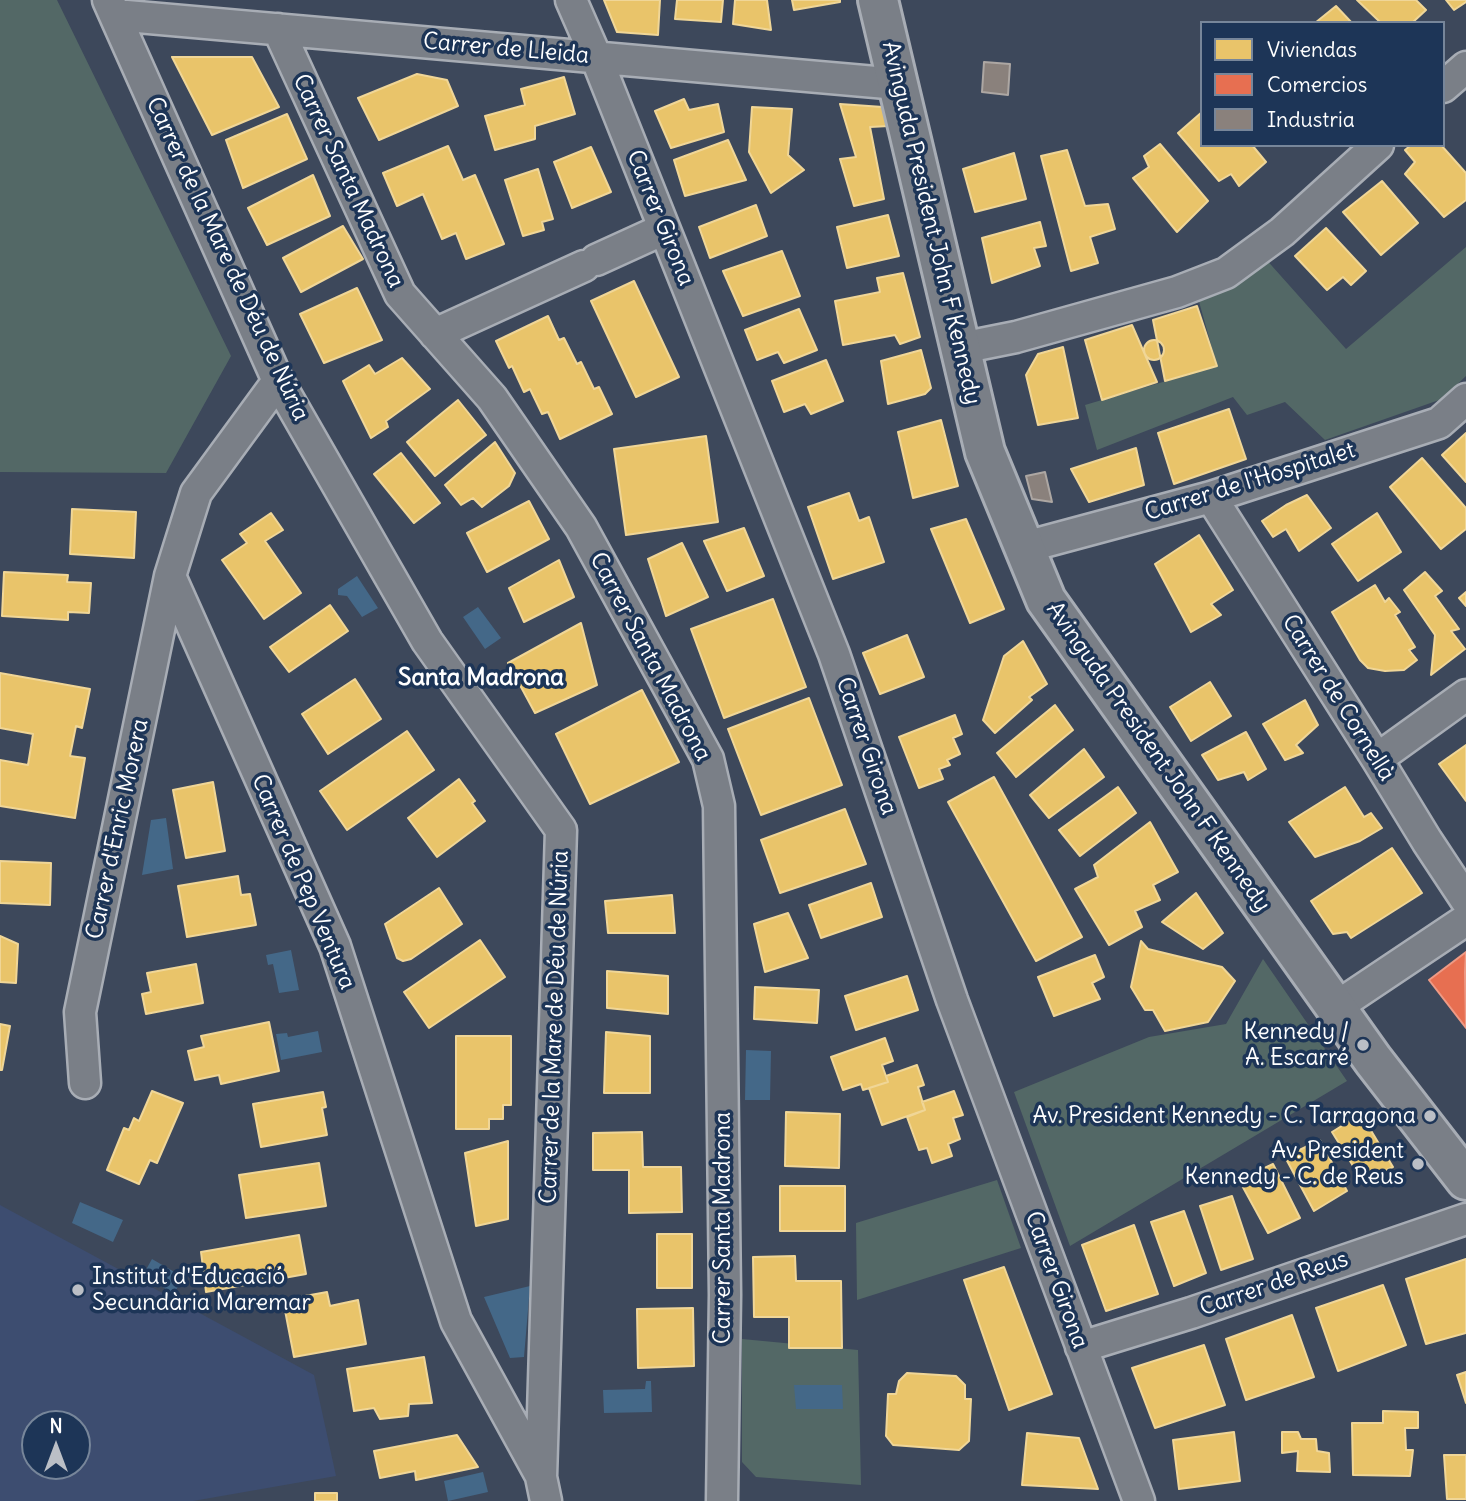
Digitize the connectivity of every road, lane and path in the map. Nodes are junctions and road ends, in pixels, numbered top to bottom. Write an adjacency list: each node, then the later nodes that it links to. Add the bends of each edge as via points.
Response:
1 (571, 0): 5 (street, Carrer Girona)
2 (878, 0): 7 (street, Avinguda President John F Kennedy)
3 (111, 7): 4 (street, Carrer de Lleida); 13 (street, Carrer de la Mare de Déu de Núria)
4 (278, 29): 5 (street, Carrer de Lleida); 11 (street, Carrer Santa Madrona, via 400,295)
5 (596, 57): 7 (street, Carrer de Lleida); 10 (street, Carrer Girona)
6 (1466, 67): 8 (street)
7 (898, 84): 12 (street, Avinguda President John F Kennedy)
8 (1445, 85)
9 (1376, 147): 12 (street, via 1282,232 1226,273 1164,296)
10 (664, 229): 11 (street); 26 (street, Carrer Girona, via 834,654 952,1000)
11 (435, 334): 28 (street, Carrer Santa Madrona, via 492,398 581,527 708,759 719,806 725,1295)
12 (961, 348): 16 (street, Avinguda President John F Kennedy, via 985,452)
13 (278, 381): 17 (street, via 196,493); 27 (street, Carrer de la Mare de Déu de Núria, via 427,641 561,830)
14 (1466, 399): 15 (street, Carrer de l'Hospitalet, via 1439,423)
15 (1210, 497): 16 (street, Carrer de l'Hospitalet); 19 (street, Carrer de Cornellà)
16 (1025, 547): 22 (street, Avinguda President John F Kennedy, via 1046,600)
17 (170, 576): 23 (street, Carrer d'Enric Morera, via 80,1012); 27 (street, Carrer de Pep Ventura, via 335,946 456,1321)
18 (1466, 695): 19 (street)
19 (1377, 759): 20 (street, Carrer de Cornellà)
20 (1466, 901)
21 (1466, 920): 22 (street)
22 (1336, 1007): 24 (street, Avinguda President John F Kennedy)
23 (85, 1083)
24 (1466, 1180)
25 (1466, 1219): 26 (street, Carrer de Reus)
26 (1081, 1347): 29 (street, Carrer Girona)
27 (544, 1489)
28 (722, 1501)
29 (1139, 1501)

